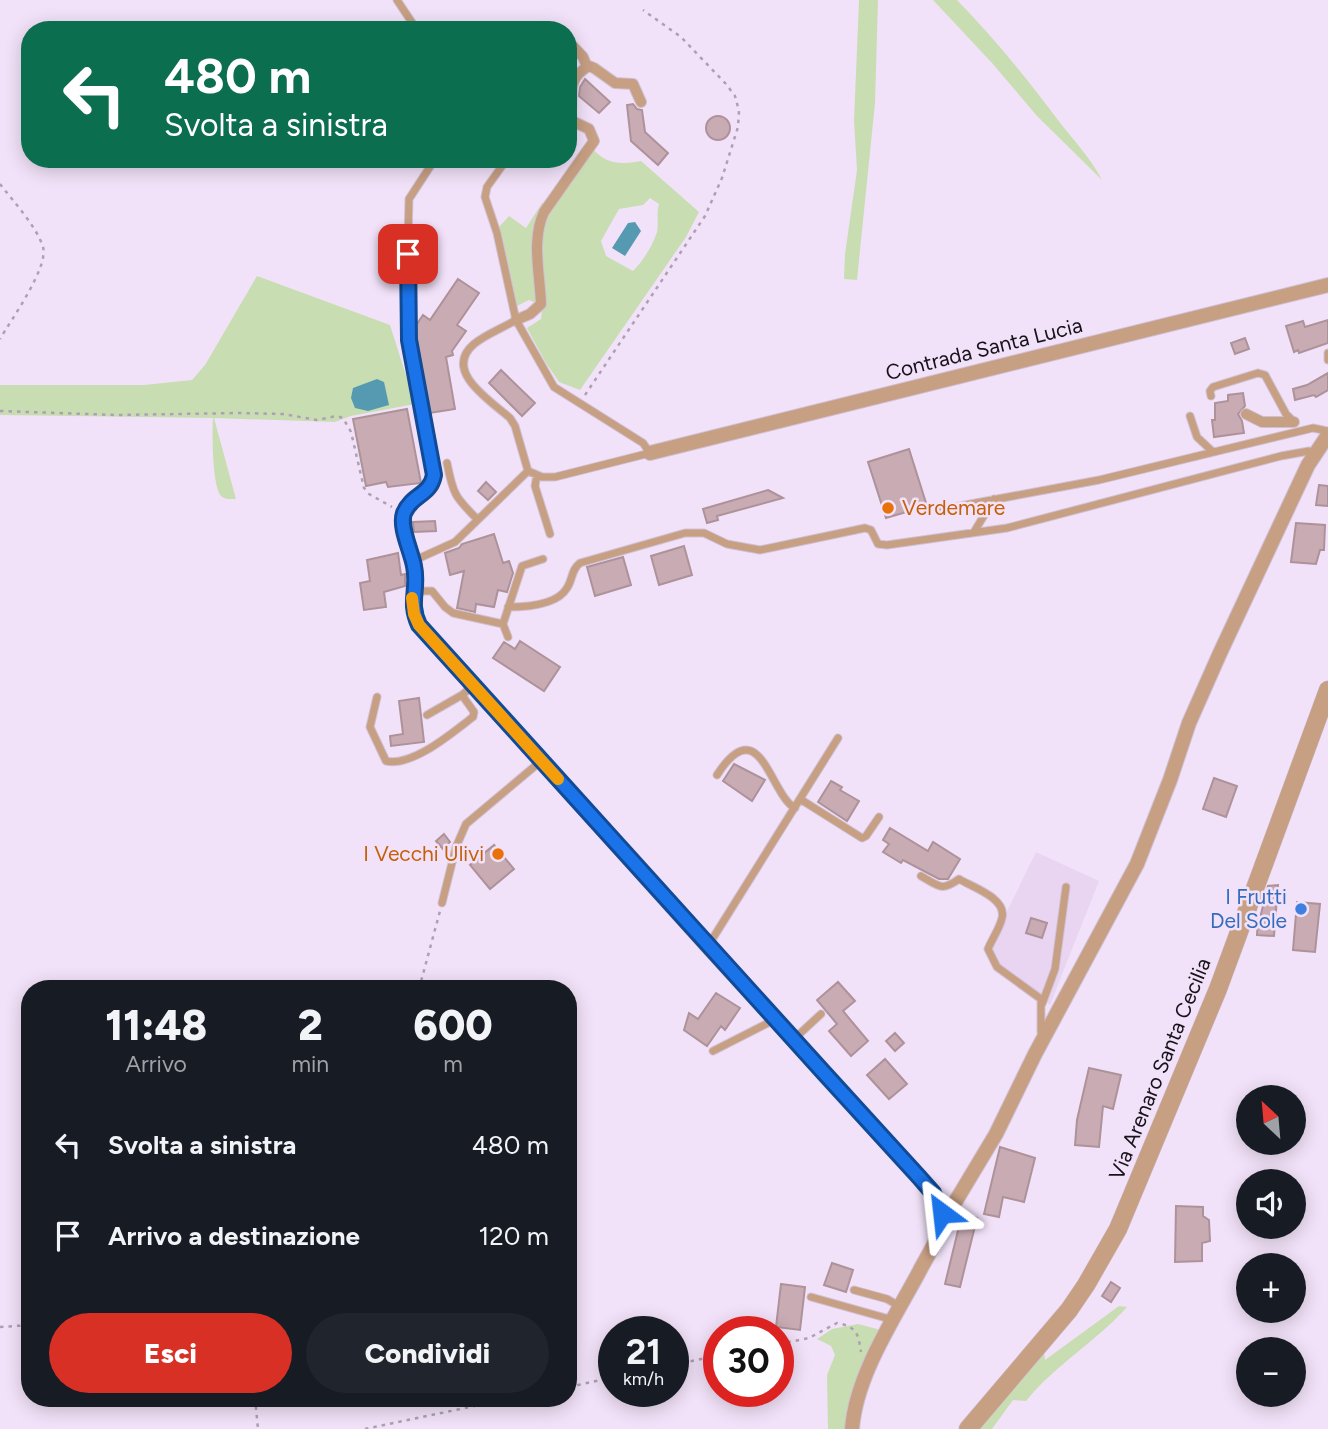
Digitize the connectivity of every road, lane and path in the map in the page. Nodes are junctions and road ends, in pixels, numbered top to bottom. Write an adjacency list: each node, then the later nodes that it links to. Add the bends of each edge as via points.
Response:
1 (397, 0): 3 (lane)
2 (643, 10): 20 (path, via 681,37 726,84 735,96 738,127 723,178 705,216)
3 (411, 21)
4 (577, 51): 5 (street)
5 (587, 67): 6 (street); 7 (street, via 615,83 633,84)
6 (577, 79)
7 (641, 102)
8 (577, 124): 9 (street, via 589,129 594,141)
9 (577, 165)
10 (429, 168): 32 (lane, via 410,199 407,276 409,340 434,475)
11 (501, 168): 15 (lane, via 485,197)
12 (575, 168): 15 (street, via 538,224 541,304)
13 (0, 184): 16 (path, via 39,237 44,260)
14 (1328, 285): 27 (street, Contrada Santa Lucia)
15 (516, 320): 20 (lane, via 554,387); 30 (lane, via 475,343 465,353 462,370 510,418)
16 (0, 339)
17 (1328, 353): 18 (lane)
18 (1328, 360)
19 (1211, 396): 24 (lane, via 1213,387 1265,374)
20 (580, 403): 27 (lane, via 643,443)
21 (0, 411): 35 (path, via 284,414 317,420 337,416 351,432 364,488)
22 (1246, 414): 24 (street, via 1262,422)
23 (1190, 416): 26 (lane, via 1197,437)
24 (1298, 427): 25 (lane); 26 (lane)
25 (1328, 433): 28 (street)
26 (1213, 452): 33 (lane)
27 (650, 453): 31 (lane, via 555,477)
28 (1316, 454): 37 (lane, via 1281,456); 64 (street, via 1199,700 1137,864)
29 (447, 463): 36 (lane, via 452,490)
30 (528, 471): 31 (lane); 36 (lane)
31 (537, 475): 38 (lane, via 535,486)
32 (432, 485): 35 (street)
33 (995, 499): 34 (lane); 37 (lane)
34 (938, 510)
35 (404, 514): 40 (street, via 402,527)
36 (477, 519): 40 (lane, via 455,542)
37 (974, 533): 42 (lane, via 887,545 878,544 865,528 760,550 727,544 704,533 685,533 580,563 564,593 538,604)
38 (550, 534)
39 (542, 559): 42 (lane, via 522,566)
40 (413, 561): 41 (street)
41 (415, 591): 43 (lane, via 432,591 453,613); 45 (street, via 412,601 419,625)
42 (508, 607): 43 (lane)
43 (503, 624): 44 (lane)
44 (508, 637)
45 (474, 685): 47 (lane); 51 (street)
46 (1328, 690): 82 (street, Via Arenaro Santa Cecilia, via 1217,989 1118,1229 1069,1310)
47 (462, 695): 48 (lane, via 473,717 429,750 393,763 386,761 370,727); 49 (lane)
48 (377, 696)
49 (427, 715)
50 (838, 738): 53 (lane)
51 (541, 761): 58 (lane, via 466,824); 59 (street)
52 (718, 775): 54 (lane, via 735,754 752,753 766,762 786,804)
53 (800, 799): 54 (lane); 55 (lane, via 862,838)
54 (795, 808): 59 (lane)
55 (879, 817)
56 (921, 876): 61 (lane, via 941,888 959,879 995,899 1003,918 988,949 992,960)
57 (1066, 887): 61 (lane, via 1055,969)
58 (442, 903): 60 (path)
59 (708, 947): 63 (street)
60 (421, 980)
61 (1042, 1004): 64 (lane, via 1041,1032)
62 (821, 1014): 65 (lane)
63 (773, 1018): 65 (street); 66 (lane)
64 (1045, 1036): 67 (street, via 971,1177 951,1209)
65 (793, 1040): 67 (street, via 933,1193)
66 (713, 1051)
67 (942, 1213): 70 (street, via 938,1236)
68 (854, 1290): 70 (lane, via 887,1299)
69 (811, 1297): 70 (lane)
70 (897, 1313): 74 (street)
71 (21, 1325): 72 (path)
72 (0, 1326)
73 (794, 1341): 74 (path, via 837,1323 849,1325 859,1339 864,1361)
74 (871, 1365): 81 (street)
75 (598, 1381): 76 (path)
76 (577, 1385)
77 (255, 1407): 79 (path)
78 (470, 1407): 80 (path)
79 (258, 1429)
80 (365, 1429)
81 (852, 1429)
82 (968, 1429)

